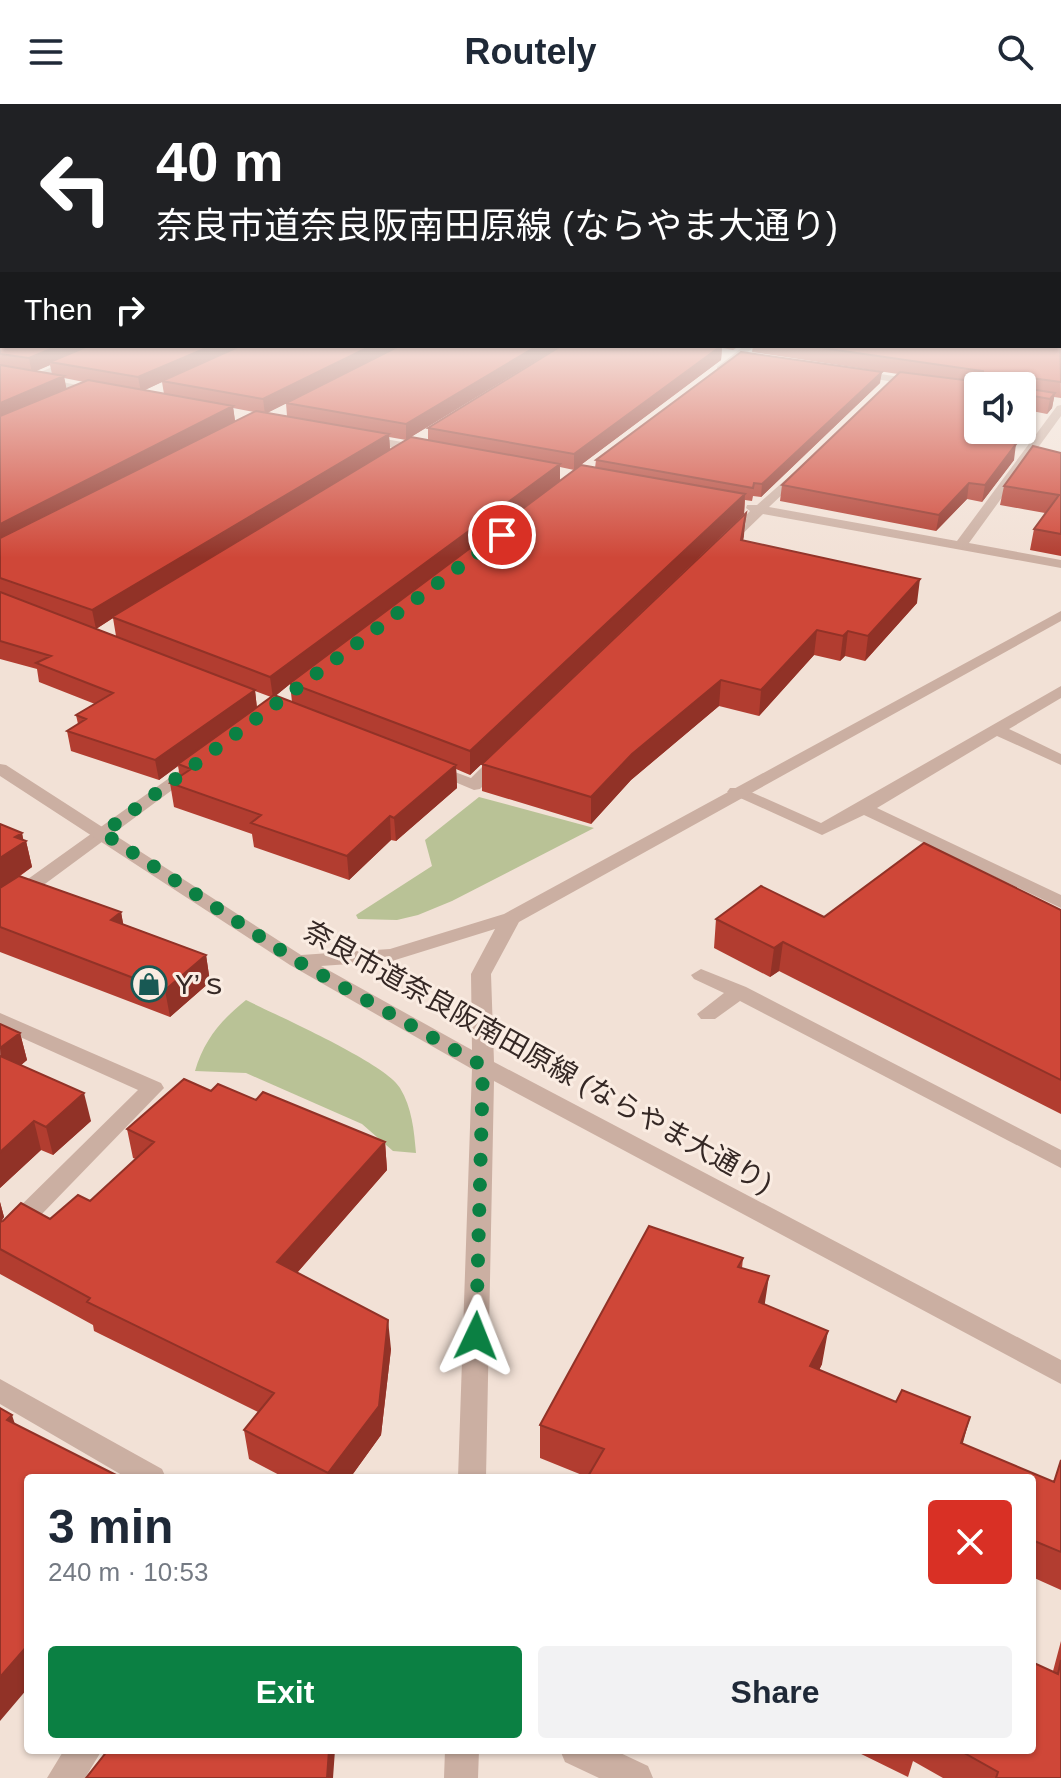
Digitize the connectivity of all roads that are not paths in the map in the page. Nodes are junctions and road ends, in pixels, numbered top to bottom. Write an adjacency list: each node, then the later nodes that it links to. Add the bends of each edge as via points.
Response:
1 (1048, 401): 2 (street)
2 (1061, 406): 10 (street)
3 (346, 436): 5 (street)
4 (421, 439): 5 (street)
5 (409, 447): 6 (street); 7 (street)
6 (439, 453)
7 (395, 455)
8 (816, 455): 9 (street)
9 (753, 508): 10 (street); 11 (street)
10 (961, 545): 12 (street)
11 (714, 553)
12 (1061, 564)
13 (1061, 615): 21 (street)
14 (1061, 691): 15 (street)
15 (995, 729): 18 (street); 22 (street)
16 (508, 751): 19 (street, via 474,785)
17 (212, 752): 23 (street)
18 (1061, 760)
19 (417, 762)
20 (0, 769): 23 (street, 奈良市道奈良阪南田原線 (ならやま大通り))
21 (736, 792): 22 (street, via 822,830); 26 (street)
22 (864, 808): 24 (street)
23 (103, 833): 25 (street); 27 (street, 奈良市道奈良阪南田原線 (ならやま大通り))
24 (1061, 902)
25 (0, 908)
26 (511, 918): 27 (street, via 392,955); 32 (street, via 481,974)
27 (297, 961): 32 (street, 奈良市道奈良阪南田原線 (ならやま大通り))
28 (701, 975): 29 (street)
29 (739, 992): 30 (street); 33 (street)
30 (708, 1014)
31 (0, 1020): 34 (street, via 153,1088)
32 (483, 1066): 35 (street, 奈良市道奈良阪南田原線 (ならやま大通り)); 38 (street)
33 (1061, 1160)
34 (0, 1241)
35 (1061, 1373)
36 (0, 1390): 37 (street)
37 (145, 1474)
38 (472, 1474)
39 (82, 1754): 42 (street)
40 (462, 1754): 43 (street)
41 (585, 1754): 44 (street)
42 (64, 1778)
43 (461, 1778)
44 (636, 1778)

